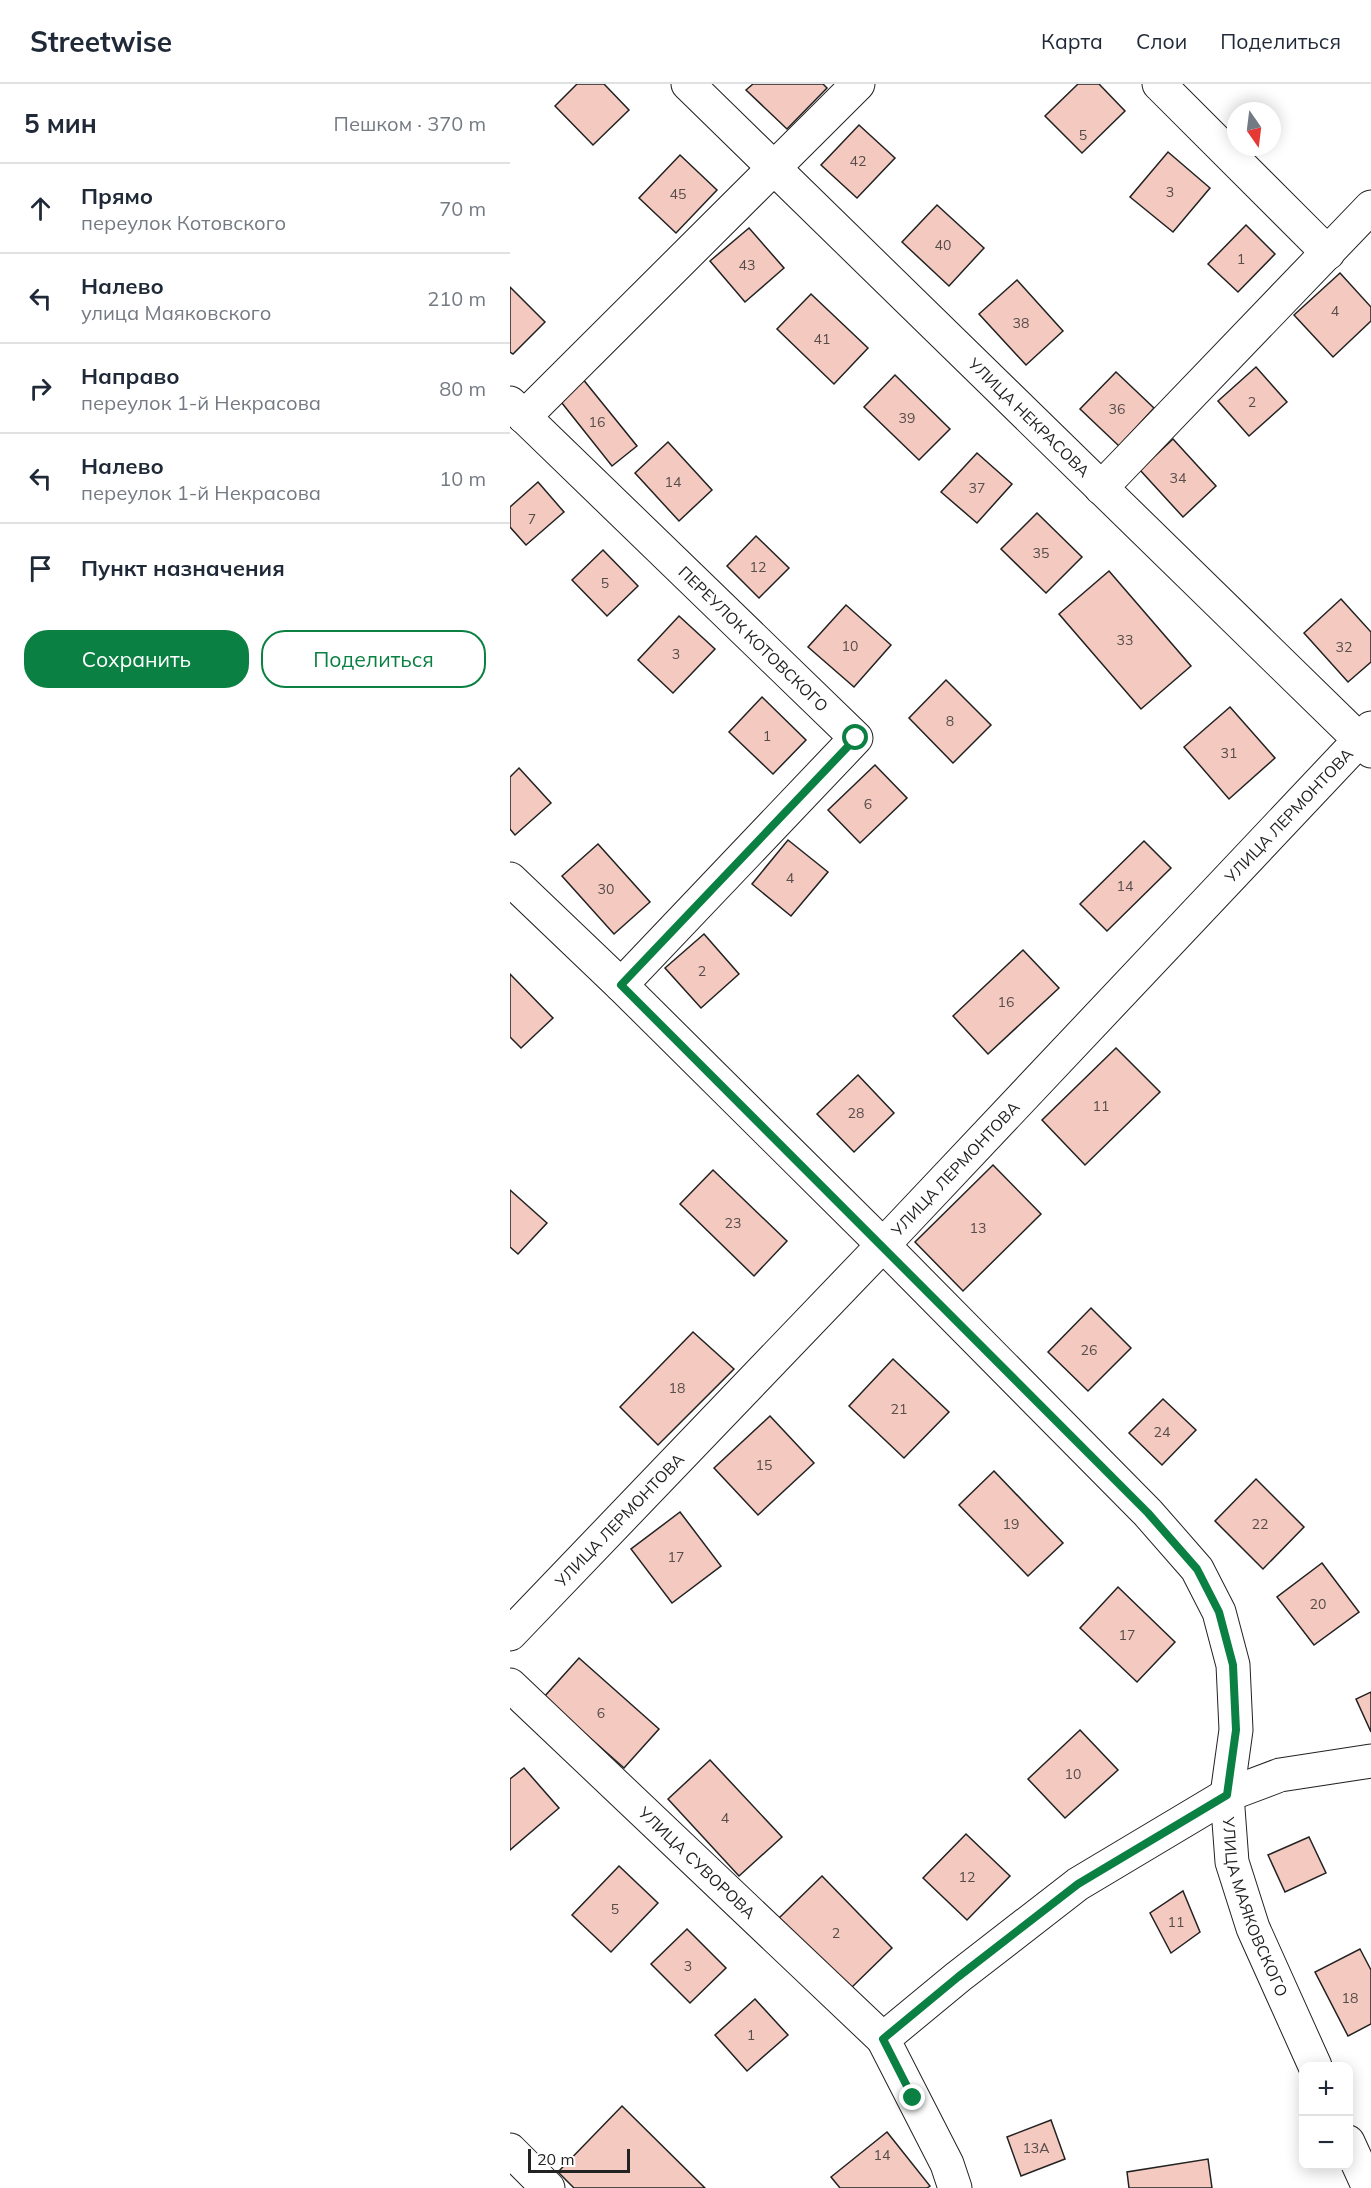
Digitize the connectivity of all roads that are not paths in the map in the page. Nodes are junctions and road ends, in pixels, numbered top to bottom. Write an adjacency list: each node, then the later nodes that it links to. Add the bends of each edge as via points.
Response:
1 (688, 84): 4 (street, УЛИЦА НЕКРАСОВА)
2 (858, 84): 4 (street)
3 (1158, 84): 6 (street)
4 (773, 168): 7 (street); 8 (street, УЛИЦА НЕКРАСОВА)
5 (1371, 207): 6 (street)
6 (1328, 253): 8 (street)
7 (517, 410): 11 (street, ПЕРЕУЛОК КОТОВСКОГО, via 856,738)
8 (1101, 488): 9 (street, УЛИЦА НЕКРАСОВА)
9 (1367, 740): 12 (street, УЛИЦА ЛЕРМОНТОВА)
10 (510, 879): 11 (street, УЛИЦА МАЯКОВСКОГО)
11 (621, 985): 12 (street, УЛИЦА МАЯКОВСКОГО)
12 (883, 1245): 13 (street, УЛИЦА ЛЕРМОНТОВА); 16 (street, УЛИЦА МАЯКОВСКОГО, via 1148,1513 1197,1569 1219,1612 1233,1665 1236,1730)
13 (510, 1634)
14 (510, 1685): 17 (street, УЛИЦА СУВОРОВА)
15 (1371, 1761): 16 (street, via 1280,1774)
16 (1227, 1795): 17 (street, via 1078,1884); 18 (street, УЛИЦА МАЯКОВСКОГО, via 1232,1862 1253,1928)
17 (883, 2039): 22 (street, УЛИЦА СУВОРОВА, via 947,2164)
18 (1313, 2062)
19 (510, 2150): 21 (street)
20 (1353, 2153): 23 (street)
21 (548, 2188)
22 (955, 2188)
23 (1369, 2188)

